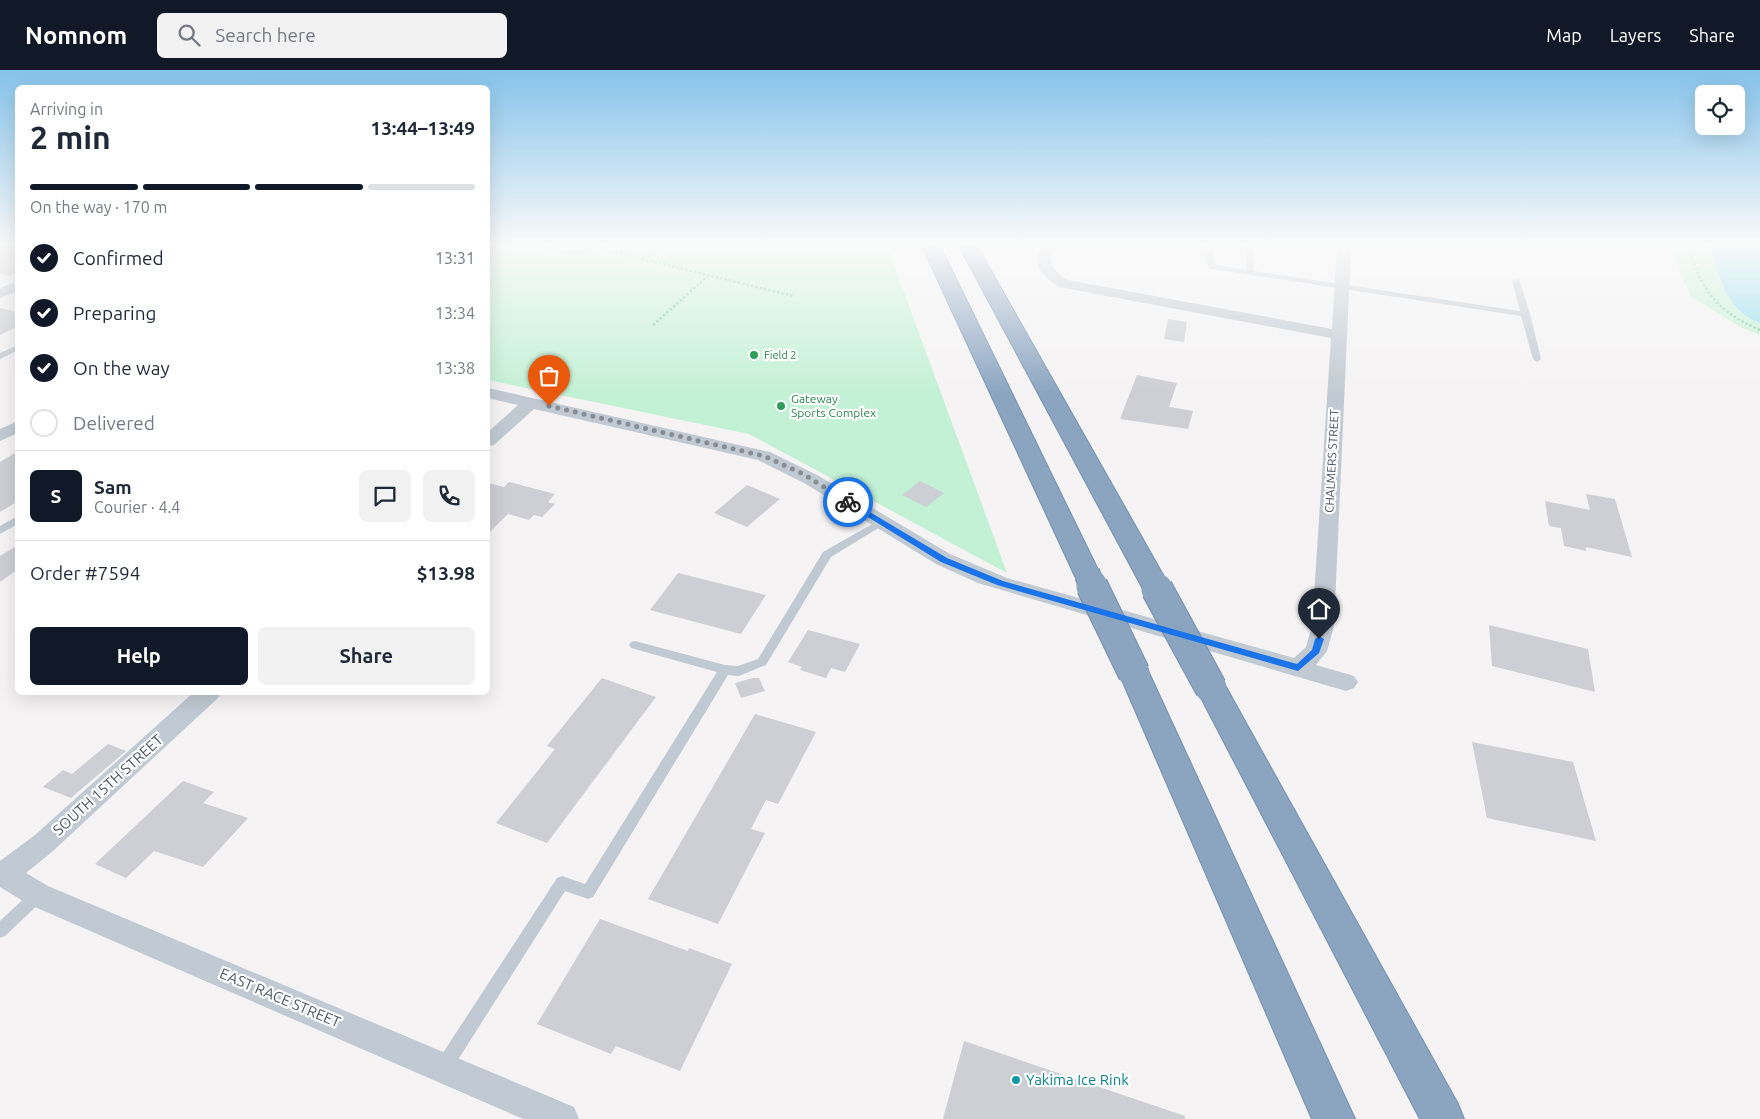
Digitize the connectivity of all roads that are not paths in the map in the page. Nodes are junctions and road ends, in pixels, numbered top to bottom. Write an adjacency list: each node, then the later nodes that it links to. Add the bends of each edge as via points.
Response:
1 (954, 295): 30 (highway, bridge, via 1134,673)
2 (995, 295): 31 (highway, bridge)
3 (1123, 295): 8 (street)
4 (1341, 295): 8 (street, CHALMERS STREET)
5 (1401, 295): 7 (lane)
6 (1520, 295): 7 (lane)
7 (1526, 314): 11 (lane)
8 (1339, 335): 21 (street, CHALMERS STREET, via 1323,626 1316,651)
9 (15, 348): 10 (lane)
10 (0, 356)
11 (1537, 359)
12 (490, 392): 13 (street)
13 (531, 402): 16 (street); 18 (street, via 764,456 803,474)
14 (15, 428): 15 (street)
15 (0, 436)
16 (490, 439)
17 (15, 521): 19 (lane)
18 (881, 522): 21 (street, via 944,560 1000,583); 22 (lane, via 827,555 762,662 740,671)
19 (0, 531)
20 (635, 645): 22 (lane)
21 (1298, 667): 23 (street)
22 (726, 670): 28 (lane, via 588,892 562,883)
23 (1346, 682)
24 (207, 695): 25 (street, SOUTH 15TH STREET, via 44,843)
25 (2, 875): 26 (street, EAST RACE STREET)
26 (38, 895): 27 (lane); 28 (street, EAST RACE STREET)
27 (0, 930)
28 (443, 1068): 29 (street, EAST RACE STREET)
29 (562, 1119)
30 (1334, 1119)
31 (1443, 1119)

